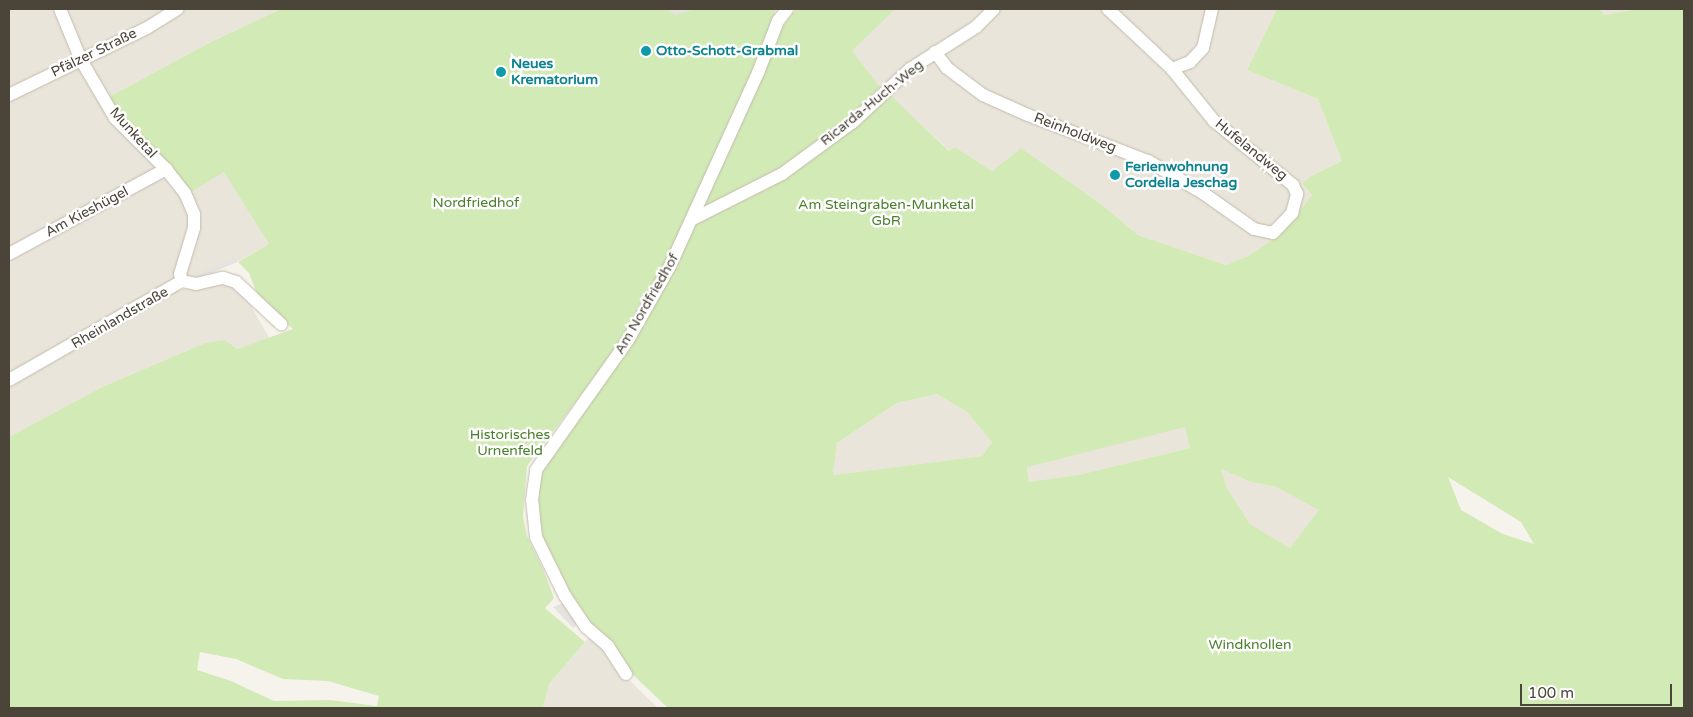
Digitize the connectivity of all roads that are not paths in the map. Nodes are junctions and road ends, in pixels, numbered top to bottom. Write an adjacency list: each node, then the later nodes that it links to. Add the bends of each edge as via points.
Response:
1 (60, 9): 8 (street, Munketal)
2 (178, 9): 8 (street, Pfälzer Straße)
3 (787, 9): 12 (street, Am Nordfriedhof, via 778,21)
4 (994, 9): 7 (street, Ricarda-Huch-Weg, via 976,27)
5 (1212, 9): 9 (street, via 1203,48 1190,62)
6 (1112, 10): 9 (street, Hufelandweg)
7 (935, 52): 12 (street, Ricarda-Huch-Weg, via 910,69 854,122 782,174); 14 (street, Reinholdweg, via 947,68 983,95 1148,162 1203,192 1254,229)
8 (81, 60): 10 (street, Pfälzer Straße); 11 (street, Munketal, via 115,118)
9 (1172, 69): 14 (street, Hufelandweg, via 1214,120 1293,185 1297,194 1292,213)
10 (9, 95)
11 (166, 169): 13 (street, Munketal, via 185,193 194,214); 15 (street, Am Kieshügel)
12 (693, 219): 19 (street, Am Nordfriedhof, via 628,340 536,470 532,500 536,537 562,590 586,627 608,646)
13 (194, 228): 16 (street, Rheinlandstraße, via 180,274)
14 (1273, 233)
15 (9, 254)
16 (182, 282): 17 (street, via 196,284 223,278 236,282); 18 (street, Rheinlandstraße)
17 (281, 324)
18 (9, 380)
19 (626, 674)

